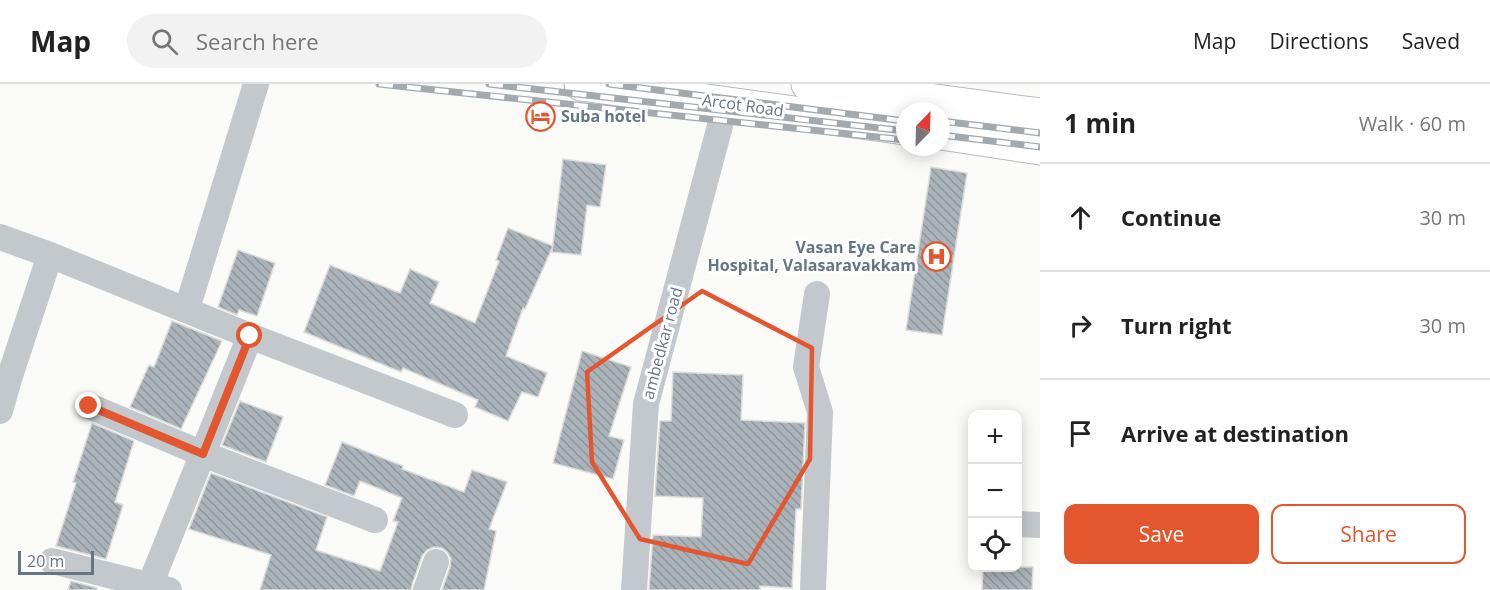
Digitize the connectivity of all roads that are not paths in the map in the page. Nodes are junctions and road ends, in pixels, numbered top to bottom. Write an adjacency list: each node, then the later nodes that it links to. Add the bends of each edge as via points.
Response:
1 (256, 84): 12 (street)
2 (581, 84): 4 (main road, Arcot Road)
3 (826, 93): 4 (main road, Arcot Road); 5 (main road, Arcot Road); 6 (main road, Arcot Road)
4 (726, 103): 26 (street, ambedkar road, via 646,404)
5 (1040, 114)
6 (896, 124)
7 (950, 134): 8 (main road)
8 (1040, 148)
9 (0, 237): 10 (street)
10 (51, 255): 12 (street); 14 (street)
11 (817, 294): 27 (street, via 806,368 820,412)
12 (187, 309): 13 (street)
13 (250, 336): 17 (street); 18 (street)
14 (5, 378): 16 (street)
15 (89, 406): 18 (street)
16 (0, 411)
17 (455, 415)
18 (203, 454): 19 (street); 24 (street)
19 (375, 520)
20 (1022, 524): 21 (street)
21 (1040, 525)
22 (52, 561): 24 (street)
23 (436, 562): 25 (street)
24 (156, 588)
25 (426, 590)
26 (634, 590)
27 (813, 590)

